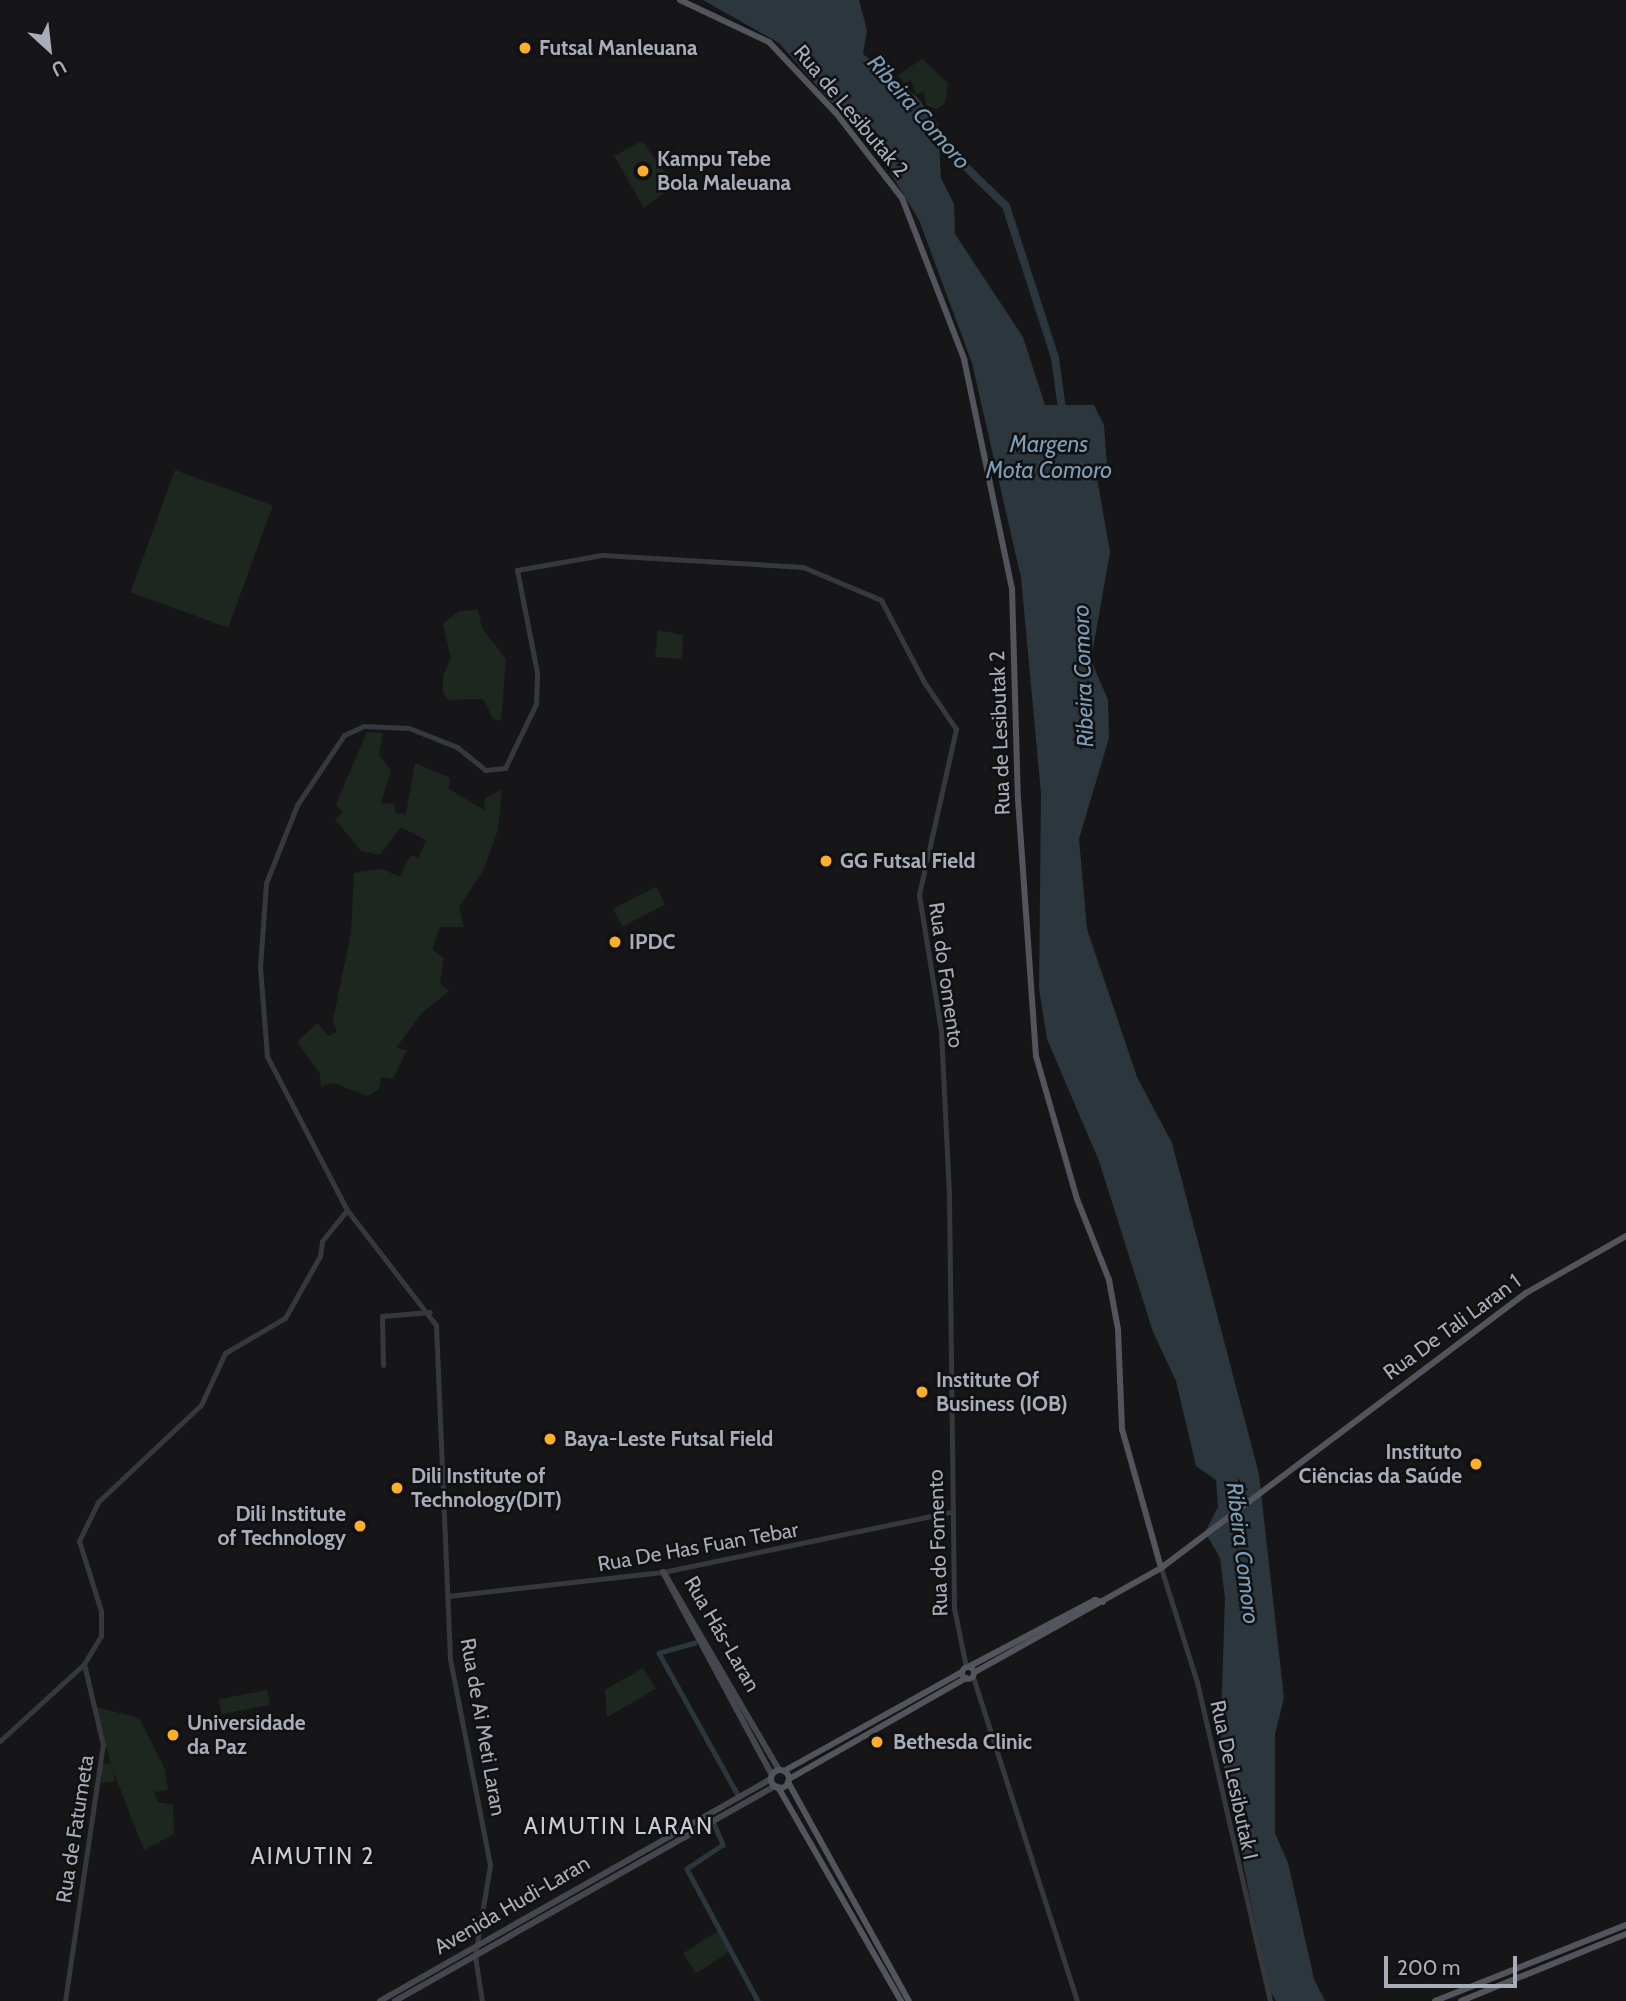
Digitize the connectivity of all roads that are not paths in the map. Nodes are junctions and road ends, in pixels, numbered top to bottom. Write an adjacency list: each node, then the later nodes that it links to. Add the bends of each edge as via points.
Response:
1 (680, 0): 8 (main road, Rua de Lesibutak 2, via 769,42 843,123 902,198 964,359 989,459 1013,602 1018,799 1036,1056 1077,1199 1109,1280 1118,1329 1122,1429)
2 (517, 570): 3 (street, Rua de Ai Meti Laran, via 537,671 536,704 505,768 485,770 457,747 409,728 365,726 344,735 297,805 266,883 260,967 267,1056); 7 (street, Rua do Fomento, via 602,555 803,567 844,580 881,600 924,682 956,729 919,895 941,1031 946,1112)
3 (347, 1210): 5 (street, Rua de Ai Meti Laran); 11 (street, via 322,1241 320,1256 285,1318 225,1353 201,1405 98,1502 82,1529 80,1553 102,1618 101,1636)
4 (1626, 1236): 8 (main road, Rua De Tali Laran 1, via 1526,1293)
5 (430, 1312): 6 (street, via 382,1316); 10 (street, Rua de Ai Meti Laran, via 436,1325)
6 (383, 1365)
7 (951, 1512): 9 (street, Rua De Has Fuan Tebar); 12 (street, Rua do Fomento, via 954,1608)
8 (1161, 1568): 12 (main road, Rua De Tali Laran 1); 32 (street, Rua De Lesibutak I, via 1197,1682)
9 (663, 1572): 10 (street, Rua De Has Fuan Tebar); 14 (main road, Rua Hás-Laran); 15 (main road, Rua Hás-Laran)
10 (448, 1596): 21 (street, Rua de Ai Meti Laran, via 450,1659 490,1865)
11 (84, 1664): 13 (street); 25 (street, Rua de Fatumeta, via 103,1745)
12 (969, 1672): 14 (main road); 16 (main road); 31 (street, Rua do Fomento)
13 (0, 1741)
14 (782, 1770): 15 (main road); 16 (main road)
15 (772, 1777): 17 (main road); 21 (main road, Avenida Hudi-Laran)
16 (788, 1780): 17 (main road); 18 (main road)
17 (777, 1787): 18 (main road); 22 (main road)
18 (851, 1906): 29 (main road); 30 (main road)
19 (1626, 1924): 23 (main road)
20 (1626, 1934): 24 (main road)
21 (479, 1944): 22 (street, Rua de Ai Meti Laran); 26 (main road, Avenida Hudi-Laran)
22 (475, 1956): 27 (main road); 28 (street)
23 (1506, 1973): 24 (main road); 33 (main road)
24 (1509, 1981): 34 (main road)
25 (65, 2001)
26 (380, 2001)
27 (396, 2001)
28 (482, 2001)
29 (901, 2001)
30 (909, 2001)
31 (1077, 2001)
32 (1270, 2001)
33 (1436, 2001)
34 (1461, 2001)

